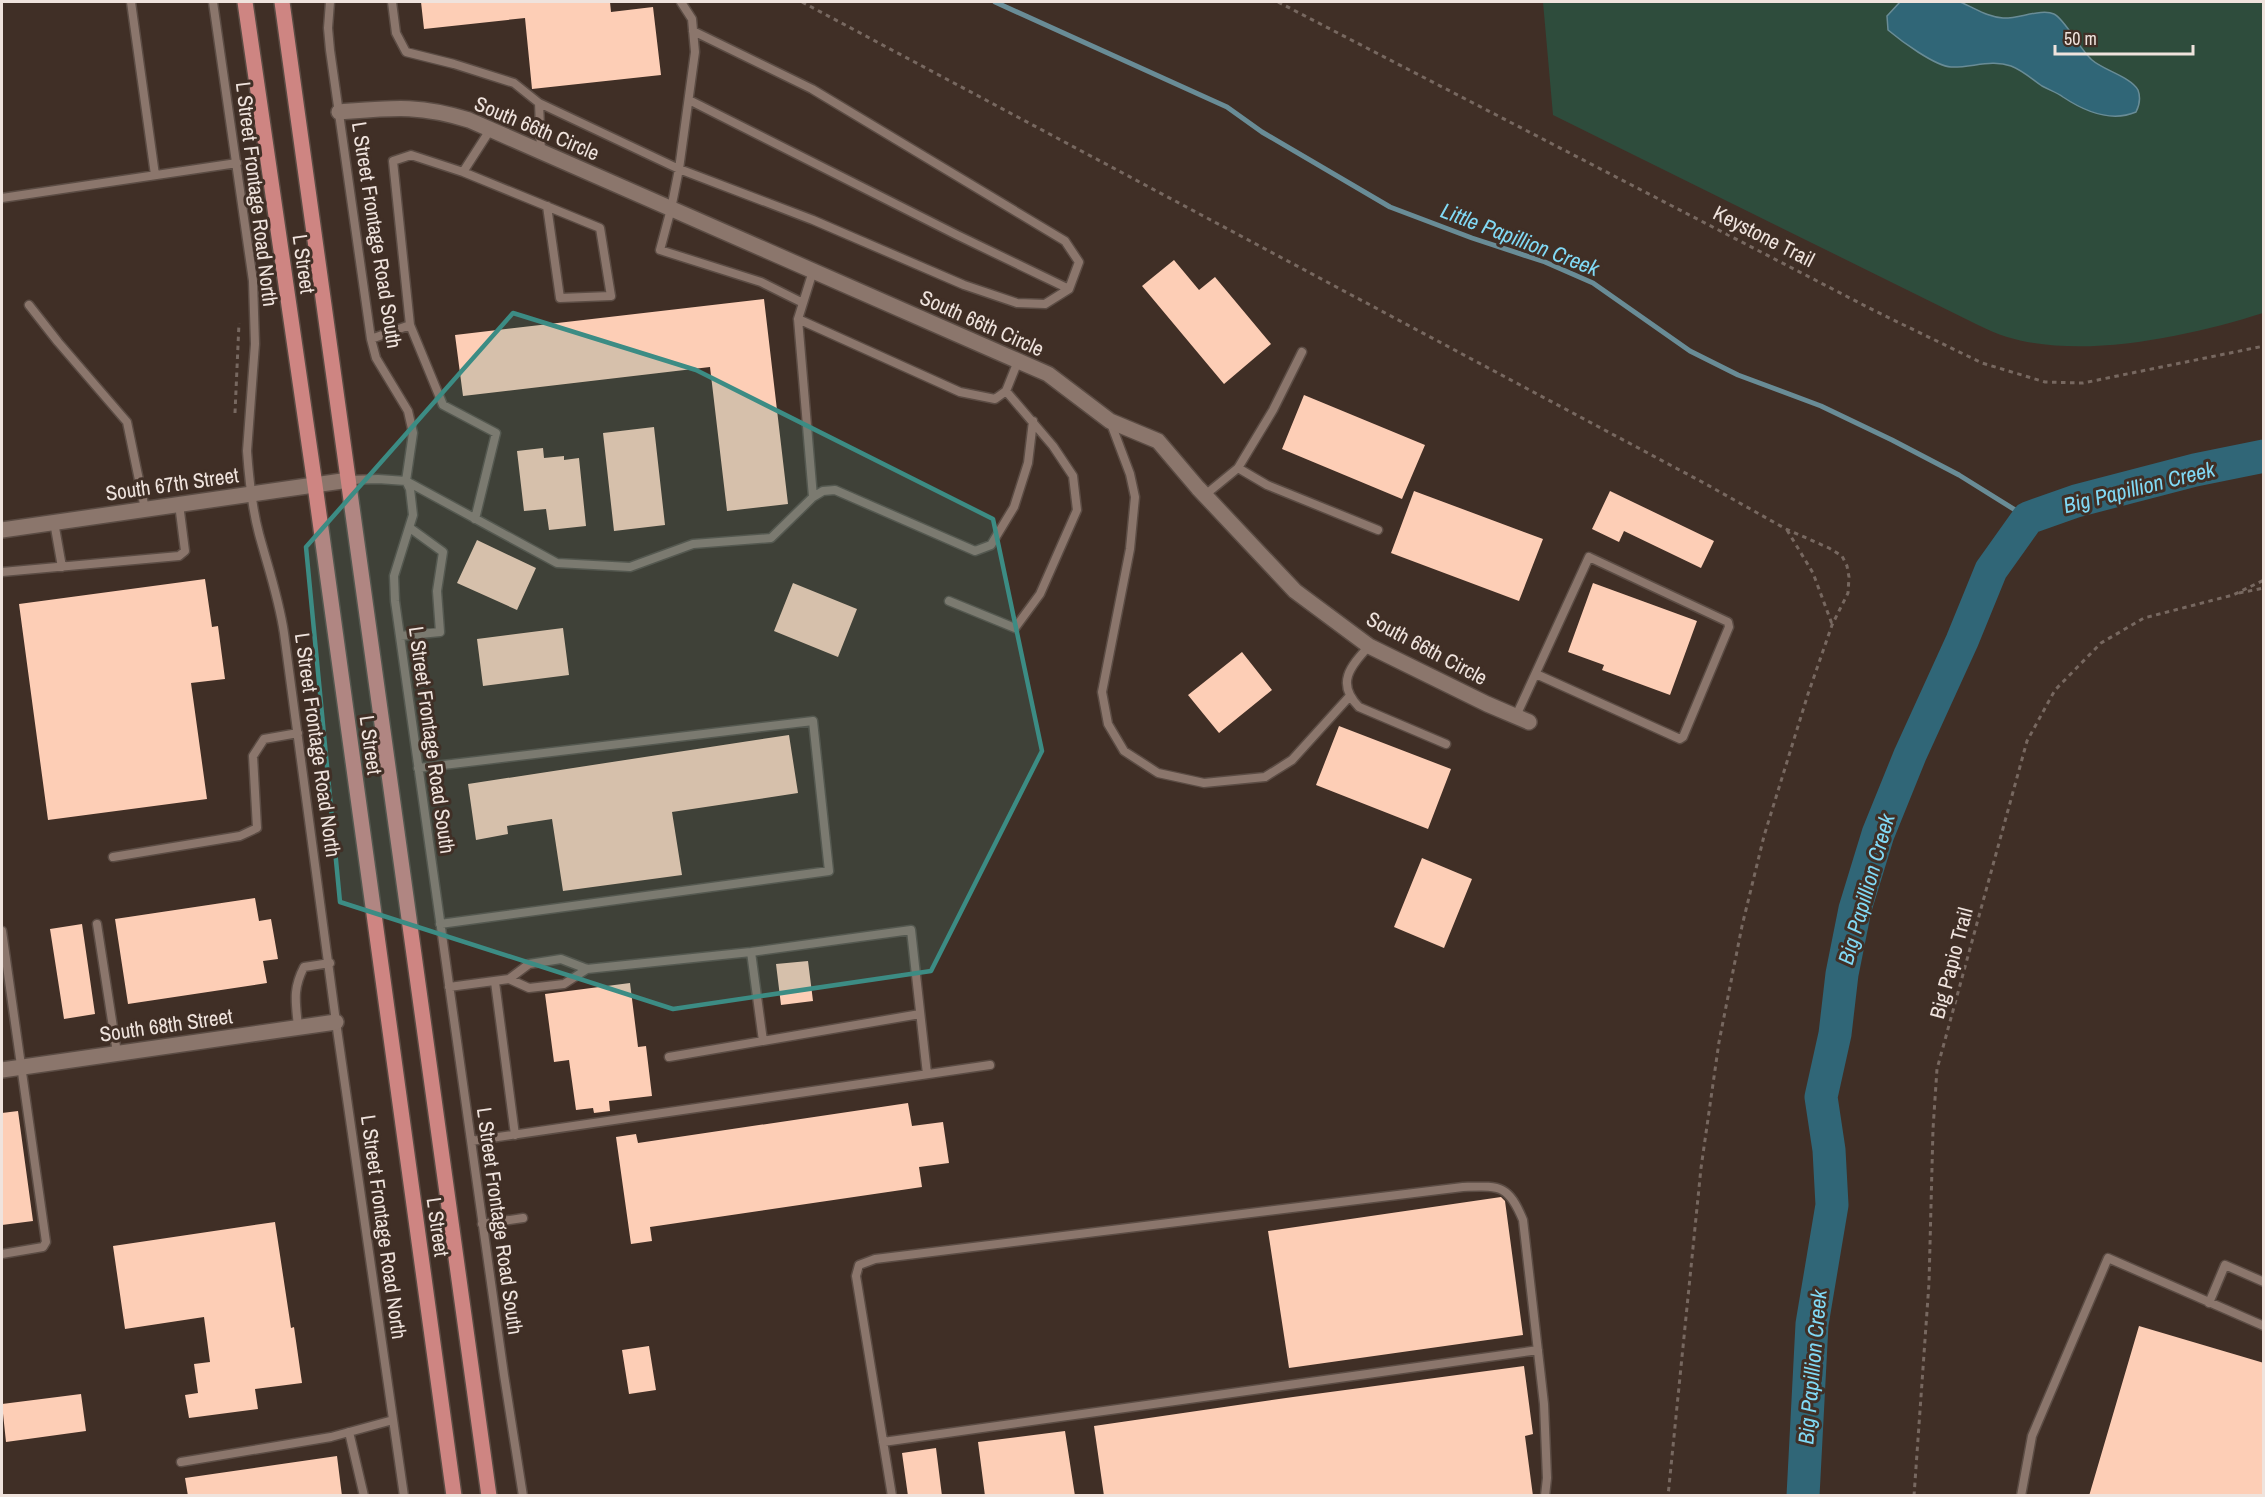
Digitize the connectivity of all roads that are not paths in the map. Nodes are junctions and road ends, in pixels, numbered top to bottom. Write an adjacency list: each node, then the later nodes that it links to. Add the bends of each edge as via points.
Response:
1 (130, 2): 17 (lane)
2 (213, 2): 14 (lane, L Street Frontage Road North)
3 (245, 2): 36 (main road, L Street)
4 (282, 2): 34 (main road, L Street)
5 (330, 2): 11 (lane, L Street Frontage Road South, via 328,28)
6 (392, 2): 10 (lane, via 396,33 406,52 514,84)
7 (681, 2): 8 (lane, via 692,19)
8 (693, 31): 9 (lane, via 695,52); 22 (lane, via 812,90 1065,241 1079,262)
9 (689, 100): 15 (lane); 22 (lane)
10 (539, 103): 13 (lane); 15 (lane)
11 (339, 112): 12 (street, South 66th Circle, via 416,108 440,111); 27 (lane, L Street Frontage Road South)
12 (490, 130): 13 (street, South 66th Circle); 16 (lane)
13 (541, 152): 20 (street, South 66th Circle)
14 (237, 163): 17 (lane); 37 (lane, L Street Frontage Road North, via 255,313 247,451)
15 (679, 169): 20 (lane); 22 (lane, via 1017,303 1045,304)
16 (463, 172): 19 (lane); 26 (lane, via 411,155 393,160)
17 (155, 175): 18 (lane)
18 (2, 198)
19 (548, 206): 19 (lane, via 600,228 611,296 560,298)
20 (672, 209): 21 (street, South 66th Circle); 23 (lane, via 660,250 761,282)
21 (813, 271): 23 (lane); 29 (street, South 66th Circle)
22 (1070, 289)
23 (803, 303): 25 (lane)
24 (29, 305): 41 (lane, via 127,422)
25 (798, 319): 30 (lane, via 960,392 995,399); 39 (lane)
26 (410, 325): 27 (lane); 42 (lane, via 443,405 496,433)
27 (371, 339): 35 (lane, L Street Frontage Road South, via 376,358 412,423)
28 (1302, 352): 33 (lane)
29 (1018, 361): 30 (lane); 32 (street, South 66th Circle, via 1048,374)
30 (1006, 391): 31 (lane)
31 (1033, 421): 39 (lane, via 1028,463 1014,507 991,545 975,551 835,490); 49 (lane, via 1073,476 1077,510 1040,594 1015,628)
32 (1110, 421): 38 (street, South 66th Circle, via 1158,441); 53 (lane, via 1135,497 1130,549 1102,692 1108,724 1124,751 1158,773 1204,783 1265,777 1292,760)
33 (1238, 468): 38 (lane); 46 (lane, via 1267,485)
34 (349, 480): 35 (lane); 36 (street, South 67th Street); 94 (main road, L Street)
35 (406, 481): 42 (lane); 44 (lane, L Street Frontage Road South, via 414,508)
36 (315, 485): 37 (street, South 67th Street); 93 (main road, L Street)
37 (252, 494): 40 (street, South 67th Street); 55 (lane, L Street Frontage Road North, via 282,618)
38 (1205, 495): 51 (street, South 66th Circle, via 1295,591)
39 (813, 497): 42 (lane, via 771,538 693,544 630,567 557,563)
40 (179, 504): 41 (street, South 67th Street); 47 (lane, via 185,551 179,556)
41 (145, 509): 43 (street, South 67th Street)
42 (476, 519)
43 (54, 522): 45 (street, South 67th Street); 47 (lane)
44 (410, 528): 50 (lane, L Street Frontage Road South, via 394,576); 50 (lane, via 443,552 437,591 440,632)
45 (2, 530)
46 (1378, 530)
47 (62, 567): 48 (lane)
48 (2, 572)
49 (949, 602)
50 (400, 636): 57 (lane, L Street Frontage Road South)
51 (1369, 646): 53 (lane, via 1351,666); 54 (street, South 66th Circle)
52 (1536, 675): 52 (lane, via 1589,557 1728,622 1680,739); 54 (lane)
53 (1349, 697): 56 (lane, via 1359,707)
54 (1522, 719)
55 (298, 734): 58 (lane, via 264,739 253,756 257,828 240,836); 63 (lane, L Street Frontage Road North)
56 (1446, 744)
57 (418, 768): 60 (lane, L Street Frontage Road South); 60 (lane, via 813,721 829,871)
58 (112, 857)
59 (97, 924): 72 (lane)
60 (440, 924): 67 (lane, L Street Frontage Road South)
61 (2, 931): 75 (lane)
62 (751, 952): 64 (lane); 68 (lane, via 911,930); 71 (lane)
63 (330, 963): 69 (lane, L Street Frontage Road North); 70 (lane, via 304,967 297,980)
64 (587, 969): 65 (lane, via 564,984 529,988); 65 (lane, via 561,959 529,964)
65 (509, 979): 66 (lane)
66 (495, 982): 67 (lane); 78 (lane)
67 (449, 987): 79 (lane, L Street Frontage Road South)
68 (920, 1014): 71 (lane); 77 (lane)
69 (336, 1022): 70 (street, South 68th Street); 87 (lane, L Street Frontage Road North)
70 (298, 1028): 72 (street, South 68th Street)
71 (763, 1041): 73 (lane)
72 (117, 1053): 75 (street, South 68th Street)
73 (669, 1057)
74 (990, 1065): 77 (lane)
75 (21, 1067): 76 (street, South 68th Street); 82 (lane, via 46,1242 43,1247)
76 (2, 1070)
77 (927, 1074): 78 (lane)
78 (515, 1135): 79 (lane)
79 (471, 1140): 81 (lane, L Street Frontage Road South)
80 (523, 1218): 81 (lane)
81 (482, 1224): 95 (lane, L Street Frontage Road South)
82 (2, 1254)
83 (2264, 1282): 84 (lane, via 2225,1265)
84 (2209, 1303): 85 (lane); 98 (lane, via 2108,1258 2032,1436)
85 (2264, 1326)
86 (1538, 1350): 89 (lane); 89 (lane, via 1523,1220 1515,1202 1495,1186 875,1259 859,1265 856,1276); 97 (lane, via 1544,1404)
87 (393, 1420): 88 (lane); 92 (lane, L Street Frontage Road North)
88 (349, 1432): 90 (lane); 91 (lane)
89 (883, 1442): 96 (lane)
90 (181, 1462)
91 (364, 1496)
92 (404, 1496)
93 (454, 1496)
94 (489, 1496)
95 (523, 1496)
96 (892, 1496)
97 (1545, 1496)
98 (2021, 1496)

